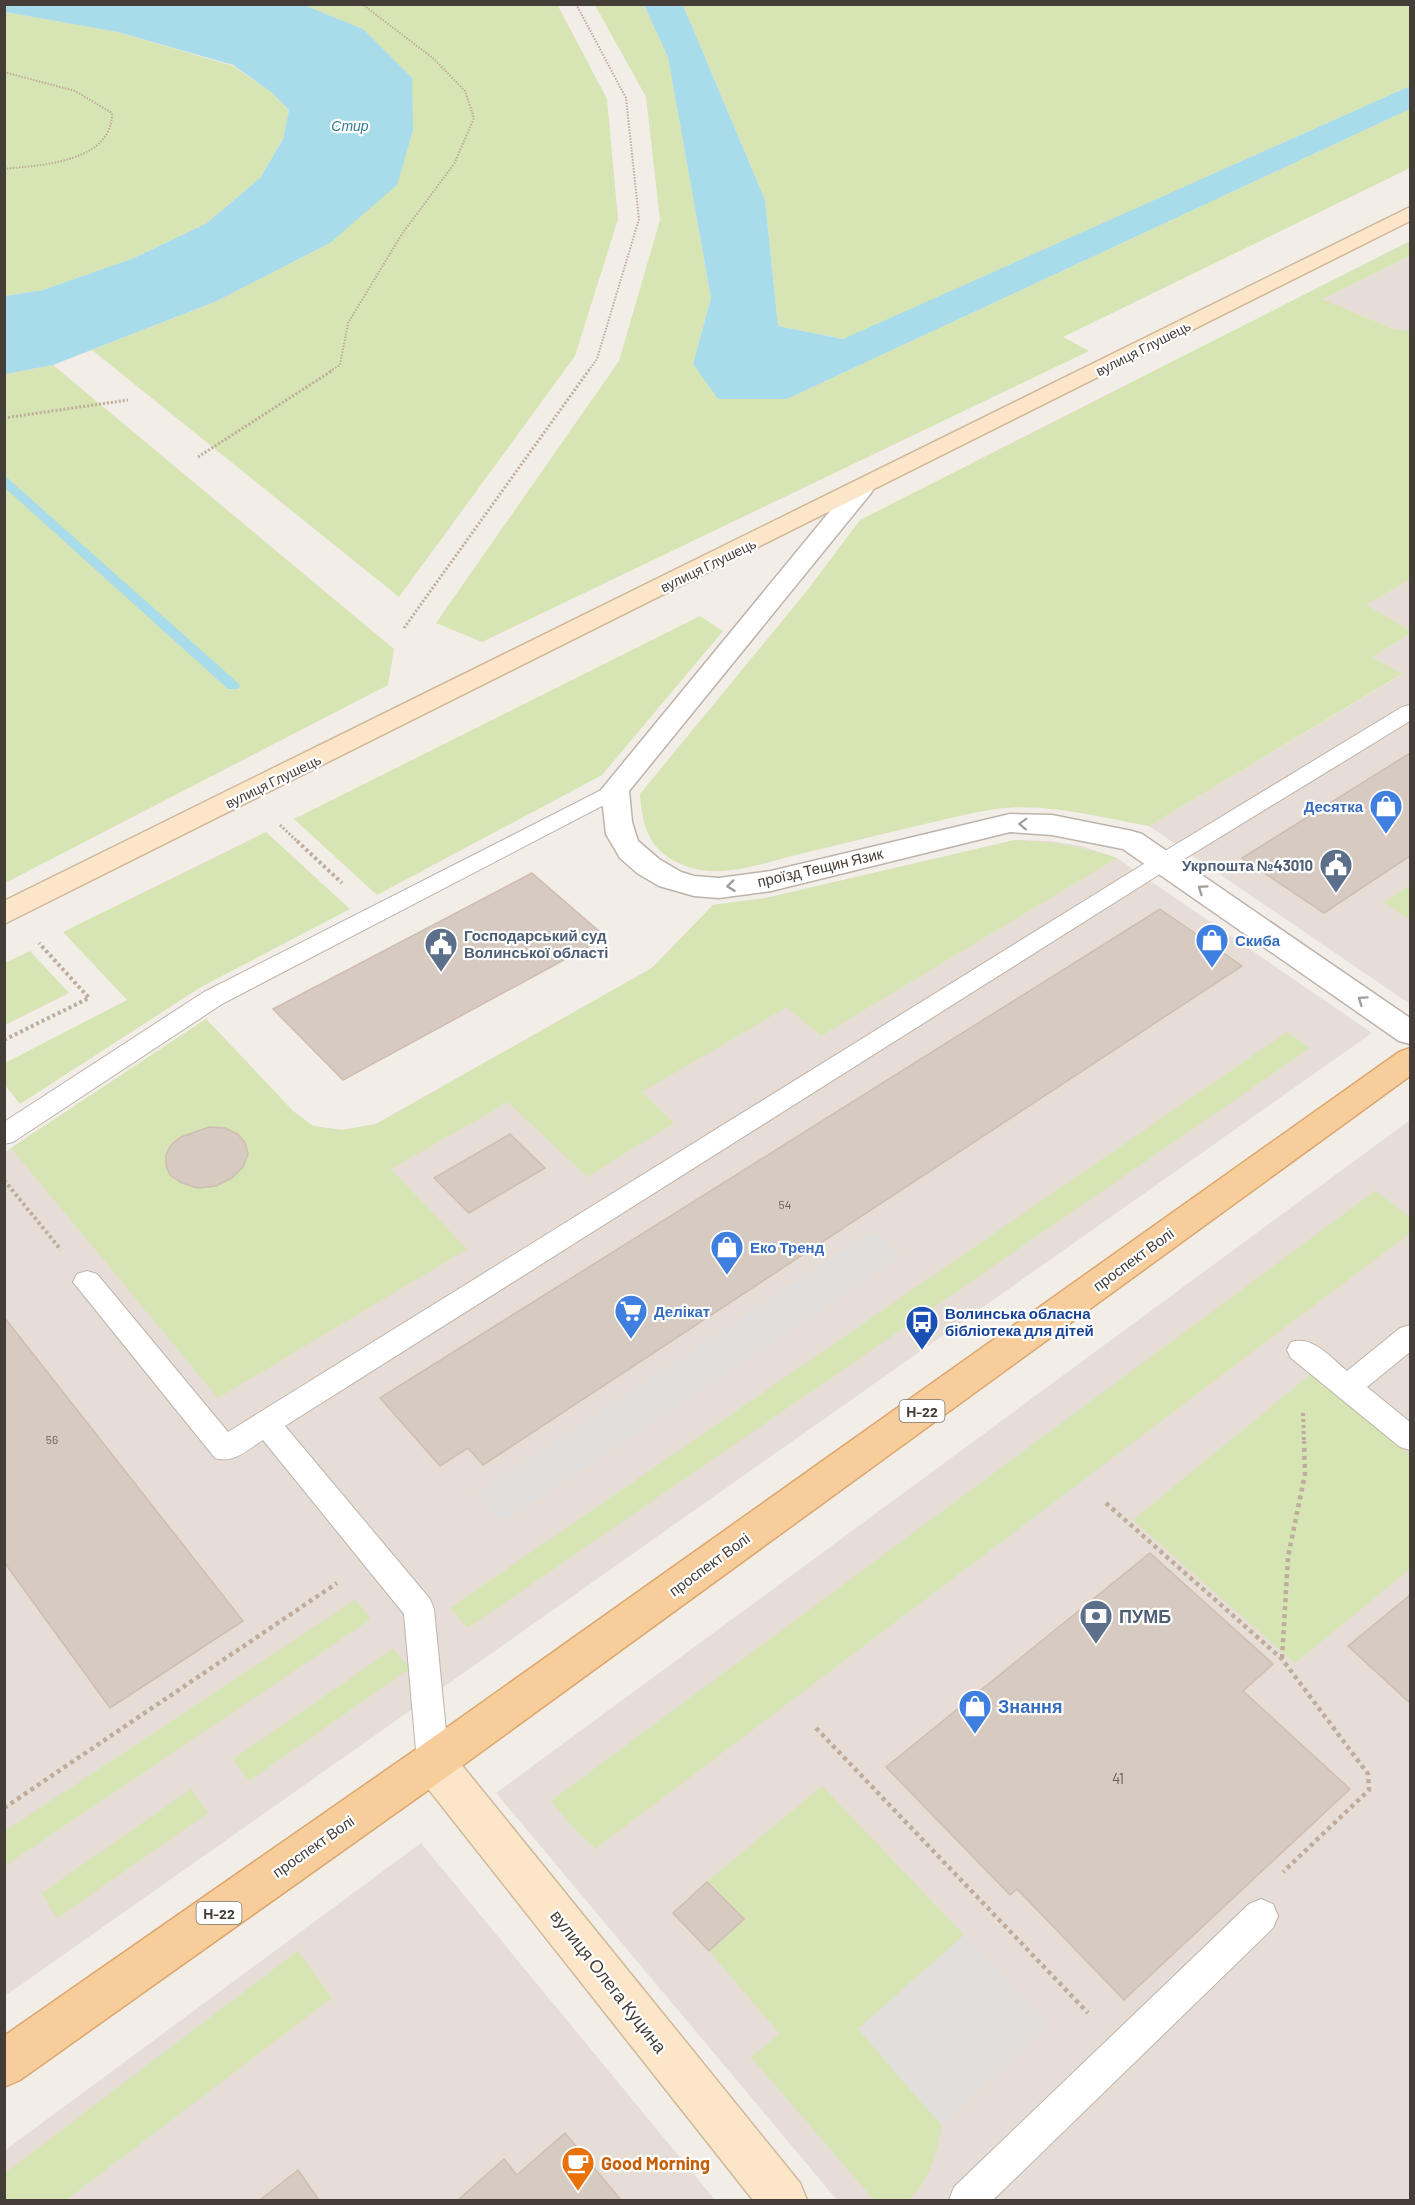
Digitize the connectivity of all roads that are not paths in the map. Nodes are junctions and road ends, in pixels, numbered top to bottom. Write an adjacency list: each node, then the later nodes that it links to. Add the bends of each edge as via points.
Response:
1 (1410, 213): 2 (street, вулиця Глушець)
2 (862, 488): 4 (street); 6 (street, вулиця Глушець)
3 (1410, 712): 5 (lane)
4 (615, 790): 5 (street, проїзд Тещин Язик, one-way to 4, via 1132,841 1052,825 1010,823 758,882 705,888 676,882 635,856 623,841); 9 (lane, via 213,998)
5 (1163, 862): 7 (street, проїзд Тещин Язик, one-way to 5); 14 (lane, via 657,1181)
6 (7, 913)
7 (1410, 1033)
8 (1410, 1060): 16 (main road, проспект Волі / Н-22)
9 (4, 1135)
10 (87, 1282): 14 (lane, via 225,1449)
11 (1410, 1336): 13 (lane)
12 (1301, 1350): 13 (lane)
13 (1347, 1388): 15 (lane)
14 (264, 1422): 16 (lane, via 420,1609)
15 (1410, 1438)
16 (433, 1761): 18 (main road, проспект Волі / Н-22); 19 (street, вулиця Олега Куцина)
17 (1261, 1916): 20 (lane)
18 (4, 2064)
19 (783, 2200)
20 (967, 2200)

